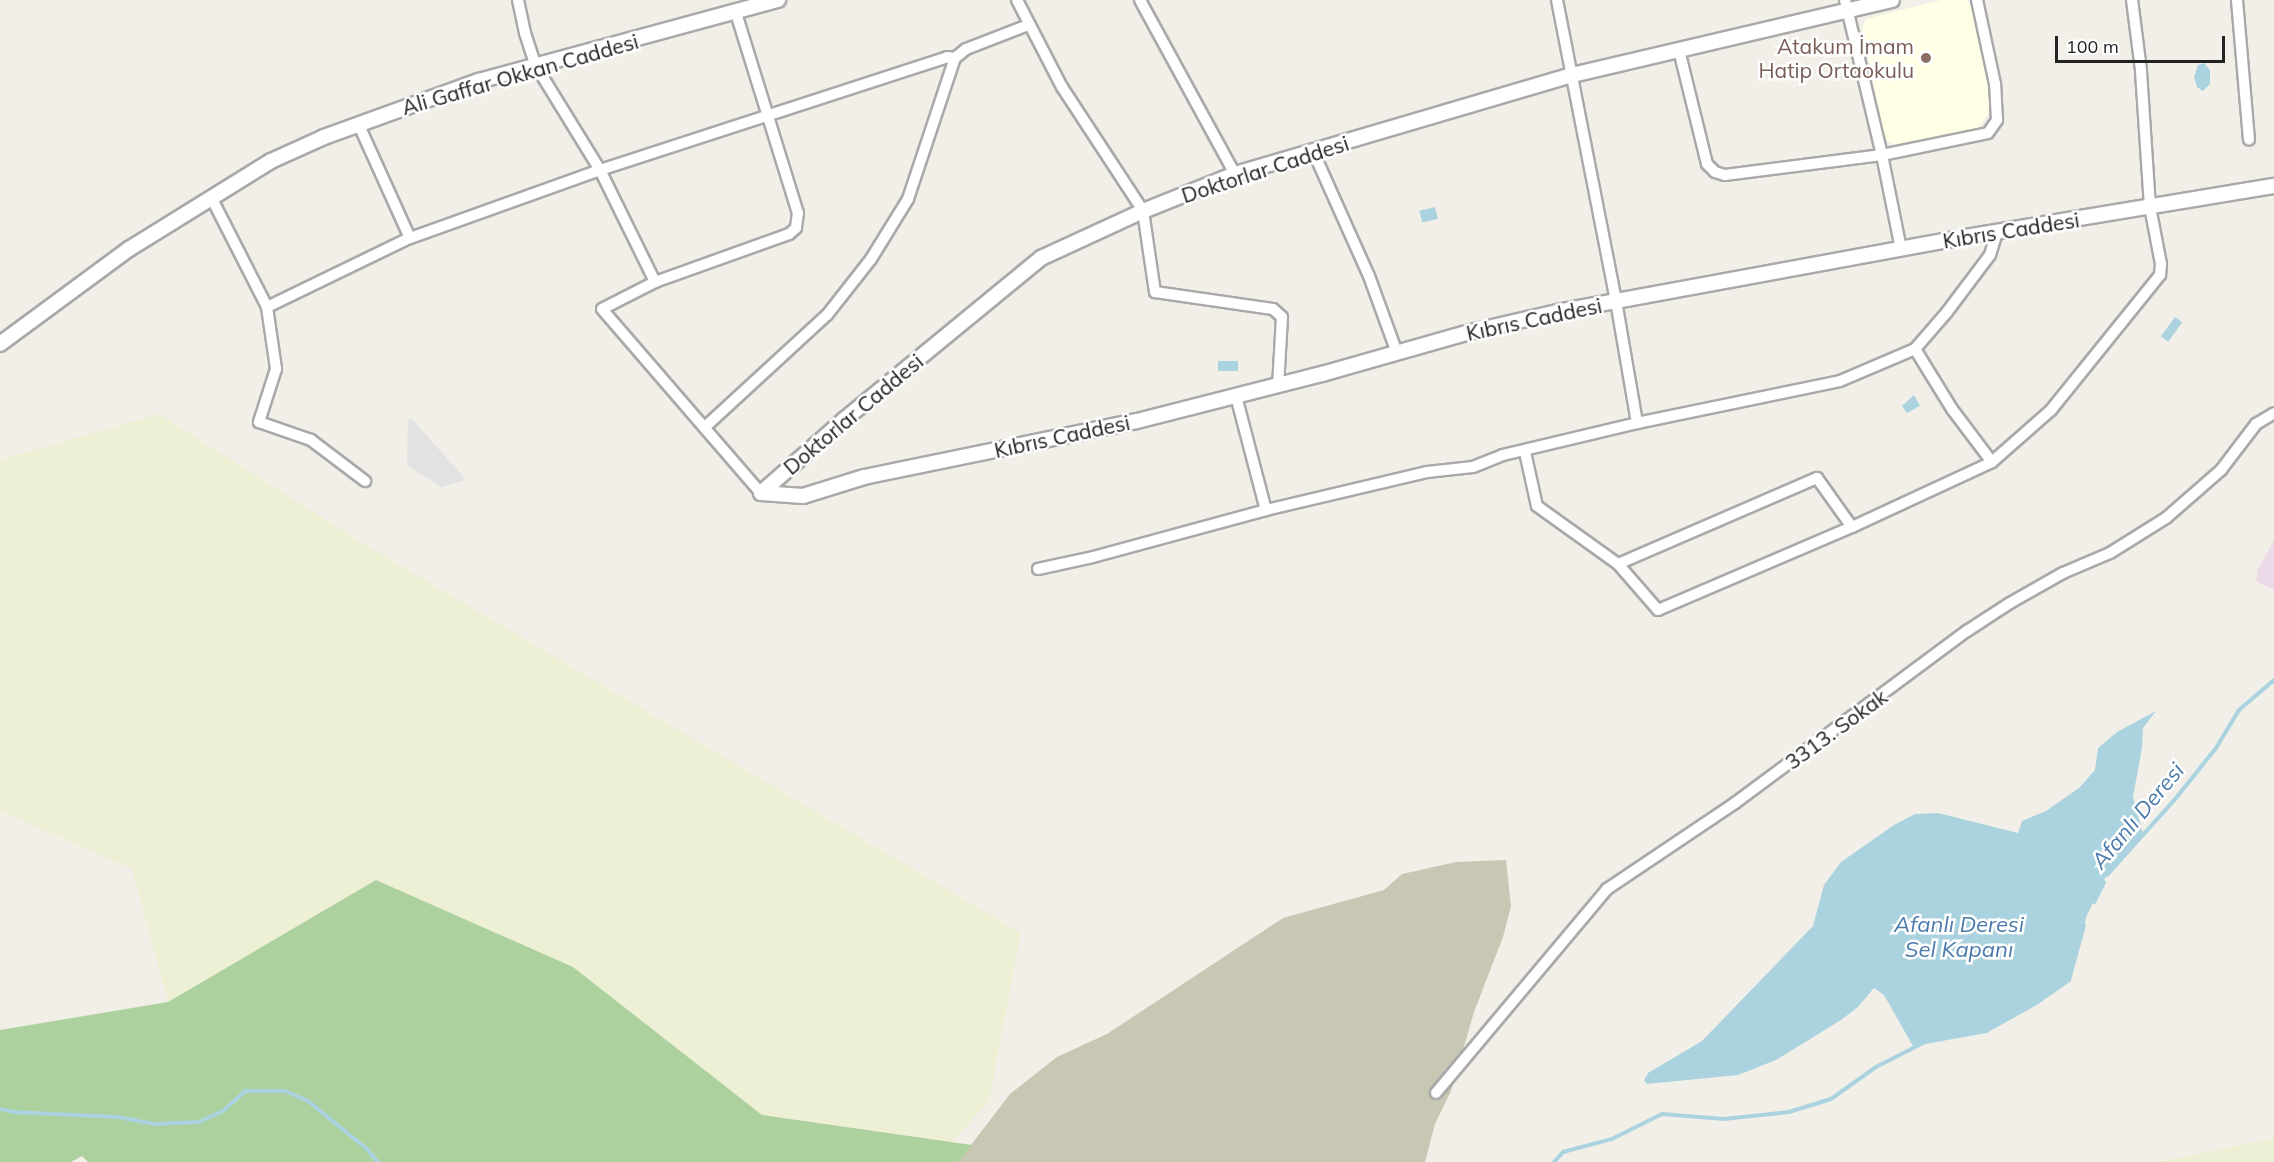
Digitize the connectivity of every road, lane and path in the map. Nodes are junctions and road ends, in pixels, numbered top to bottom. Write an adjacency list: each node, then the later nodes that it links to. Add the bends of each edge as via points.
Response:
1 (518, 0): 15 (street)
2 (778, 0): 11 (street, Ali Gaffar Okkan Caddesi)
3 (1017, 0): 12 (street)
4 (1140, 0): 23 (street)
5 (1557, 0): 16 (street)
6 (1892, 0): 10 (street, Doktorlar Caddesi)
7 (1977, 0): 21 (street, via 1995,84 1997,120 1988,133)
8 (2132, 0): 26 (street)
9 (2237, 0): 19 (street)
10 (1847, 5): 13 (street, Doktorlar Caddesi); 21 (street)
11 (736, 13): 15 (street, Ali Gaffar Okkan Caddesi); 17 (street)
12 (1028, 25): 14 (street, via 966,49); 27 (street, via 1062,87)
13 (1679, 50): 16 (street, Doktorlar Caddesi); 21 (street, via 1707,164 1715,172 1725,175)
14 (955, 58): 17 (street, via 947,57); 41 (street, via 908,199 871,259 827,315)
15 (536, 66): 18 (street, Ali Gaffar Okkan Caddesi, via 479,81); 22 (street)
16 (1572, 75): 20 (street, Doktorlar Caddesi); 32 (street)
17 (767, 116): 22 (street); 31 (street, via 798,213 796,228 789,234)
18 (358, 123): 25 (street, Ali Gaffar Okkan Caddesi, via 271,161); 29 (street)
19 (2249, 139)
20 (1313, 151): 23 (street, Doktorlar Caddesi); 36 (street, via 1369,276)
21 (1882, 155): 30 (street)
22 (600, 170): 29 (street); 31 (street)
23 (1235, 174): 27 (street, Doktorlar Caddesi)
24 (2274, 186): 26 (street, Kıbrıs Caddesi)
25 (211, 197): 33 (street); 34 (street, Ali Gaffar Okkan Caddesi, via 129,249)
26 (2150, 207): 28 (street, Kıbrıs Caddesi); 43 (street, via 2161,264 2155,285 2051,410)
27 (1143, 211): 37 (street, via 1155,292 1273,309 1282,317); 45 (street, Doktorlar Caddesi, via 1041,258)
28 (1997, 232): 30 (street, Kıbrıs Caddesi); 35 (street, via 1990,255)
29 (410, 238): 33 (street)
30 (1901, 249): 32 (street, Kıbrıs Caddesi)
31 (655, 282): 41 (street, via 602,309)
32 (1616, 301): 36 (street, Kıbrıs Caddesi, via 1466,333); 40 (street)
33 (267, 307): 44 (street, via 276,369 259,422 311,440)
34 (0, 345)
35 (1915, 349): 40 (street, via 1840,381); 43 (street)
36 (1397, 353): 37 (street, Kıbrıs Caddesi)
37 (1278, 386): 38 (street, Kıbrıs Caddesi)
38 (1236, 396): 46 (street, Kıbrıs Caddesi, via 1137,421 864,477); 47 (street)
39 (2274, 413): 51 (street, 3313. Sokak, via 2256,424 2221,470 2166,518 2110,553 2063,573 2010,603 1967,631 1735,803 1607,889)
40 (1637, 423): 42 (street)
41 (705, 427): 45 (street)
42 (1525, 452): 47 (street, via 1473,467 1427,472); 49 (street, via 1537,506)
43 (1992, 462): 48 (street)
44 (365, 481)
45 (760, 493): 46 (street, Doktorlar Caddesi)
46 (803, 496)
47 (1266, 510): 50 (street)
48 (1852, 527): 49 (street, via 1663,610 1658,610); 49 (street, via 1817,478)
49 (1618, 564)
50 (1038, 569)
51 (1436, 1093)

